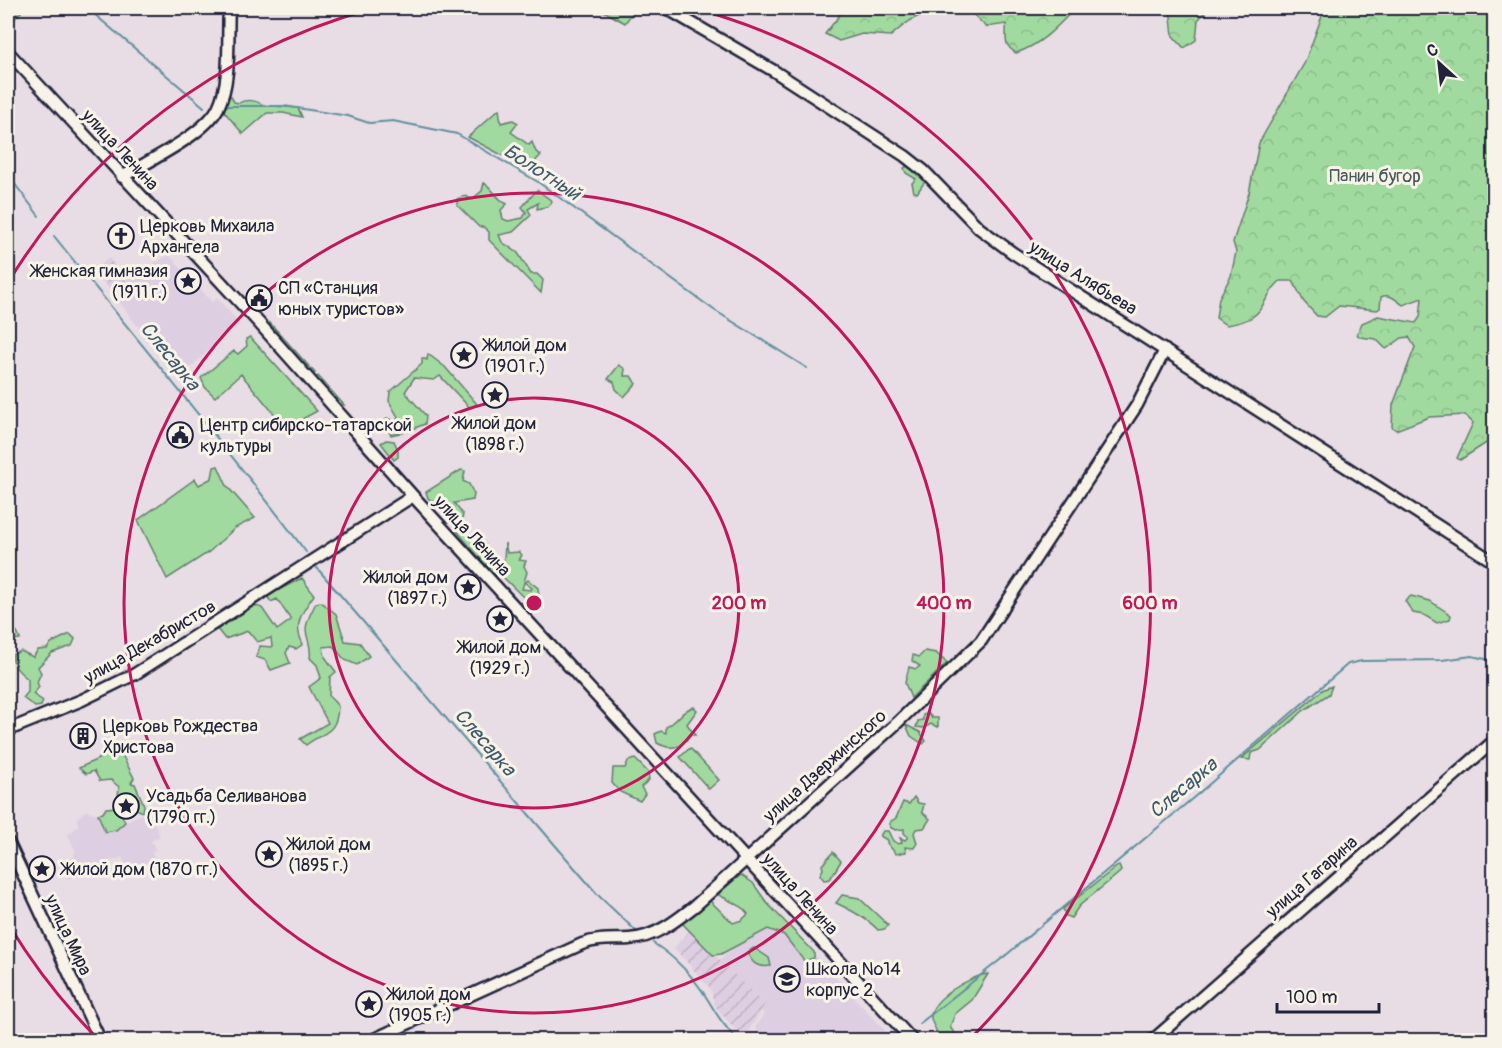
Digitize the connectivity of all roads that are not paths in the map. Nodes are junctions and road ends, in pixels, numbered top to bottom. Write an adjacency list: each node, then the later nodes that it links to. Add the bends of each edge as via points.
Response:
1 (229, 8): 4 (main road, via 224,84 217,110 199,129)
2 (666, 8): 5 (main road, улица Алябьева, via 774,71 905,156 988,236)
3 (8, 52): 4 (main road, улица Ленина)
4 (122, 177): 6 (main road, улица Ленина)
5 (1165, 350): 7 (main road, улица Алябьева); 11 (main road, улица Дзержинского, via 1137,405 981,641)
6 (413, 496): 8 (main road, улица Декабристов, via 116,685); 11 (main road, улица Ленина)
7 (1494, 562)
8 (8, 730)
9 (1494, 741): 15 (main road, улица Гагарина)
10 (8, 842): 12 (main road, улица Мира)
11 (747, 860): 13 (main road, улица Дзержинского, via 686,913 656,932 632,939 608,938 582,944); 14 (main road, улица Ленина)
12 (99, 1041)
13 (372, 1041)
14 (912, 1041)
15 (1154, 1041)

